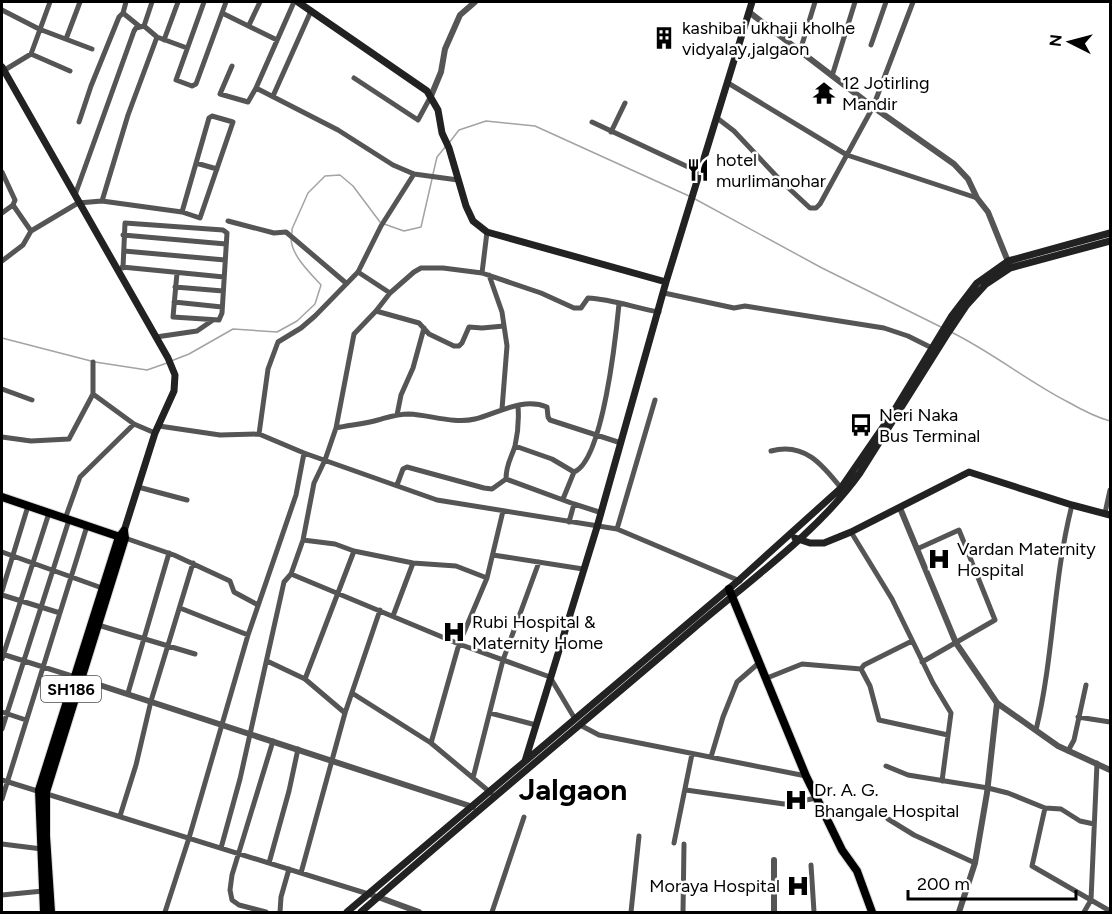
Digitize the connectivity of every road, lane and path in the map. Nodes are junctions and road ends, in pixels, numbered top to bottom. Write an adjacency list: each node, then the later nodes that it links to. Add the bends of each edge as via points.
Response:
1 (50, 2): 23 (street)
2 (80, 2): 25 (street)
3 (126, 2): 19 (street)
4 (152, 2): 22 (street)
5 (178, 2): 26 (street)
6 (204, 2): 29 (street)
7 (226, 2): 20 (street)
8 (260, 2): 21 (street)
9 (296, 2): 17 (main road); 27 (street)
10 (475, 2): 41 (street, via 460,15)
11 (752, 2): 18 (main road)
12 (815, 2): 31 (street)
13 (855, 2): 36 (street)
14 (886, 2): 28 (street)
15 (913, 2): 43 (street)
16 (2, 9): 23 (street)
17 (311, 11): 40 (street); 41 (main road)
18 (748, 12): 31 (street); 38 (main road)
19 (123, 13): 22 (street); 45 (street)
20 (222, 13): 21 (street); 29 (street, via 192,86 176,80)
21 (249, 25): 27 (street)
22 (142, 26): 24 (street); 56 (street, via 134,31)
23 (39, 29): 25 (street); 32 (street)
24 (157, 37): 26 (street); 57 (street)
25 (66, 39): 30 (street)
26 (164, 40): 29 (street)
27 (277, 40): 39 (street)
28 (871, 45)
29 (187, 48)
30 (92, 49)
31 (800, 51): 36 (street)
32 (31, 54): 34 (street); 35 (street)
33 (232, 66): 39 (street, via 222,95 248,102)
34 (2, 69): 56 (main road)
35 (70, 71)
36 (832, 76): 43 (street)
37 (354, 78): 41 (street, via 418,120)
38 (728, 83): 44 (main road); 48 (street)
39 (256, 88): 40 (street)
40 (273, 96): 52 (street)
41 (431, 96): 54 (main road)
42 (625, 103): 47 (street)
43 (873, 107): 48 (street); 55 (street, via 954,164 968,179)
44 (717, 118): 48 (street, via 734,130 810,208 820,204); 53 (main road)
45 (79, 122)
46 (592, 122): 47 (street)
47 (611, 132): 53 (street)
48 (847, 155): 55 (street)
49 (196, 163): 50 (street); 50 (street, via 209,118 231,121); 59 (street)
50 (217, 169): 59 (street, via 202,216)
51 (2, 172): 58 (street, via 15,200)
52 (414, 174): 54 (street); 73 (street)
53 (701, 174): 77 (main road)
54 (458, 180): 63 (main road, via 473,221)
55 (977, 198): 71 (street, via 988,212)
56 (76, 200): 57 (street); 62 (street); 72 (main road)
57 (102, 201): 59 (street)
58 (13, 205): 60 (street); 62 (street)
59 (182, 212)
60 (2, 213)
61 (228, 221): 78 (street, via 274,233 286,232)
62 (31, 231): 70 (street, via 23,245)
63 (487, 232): 75 (street); 77 (main road)
64 (1110, 233): 71 (main road)
65 (123, 235): 67 (street); 67 (street, via 125,223 129,222 223,230 227,233); 68 (street)
66 (1110, 241): 71 (main road)
67 (226, 244): 69 (street)
68 (124, 251): 69 (street); 72 (street)
69 (225, 260): 76 (street)
70 (2, 261)
71 (1009, 264): 91 (main road, via 986,284)
72 (120, 267): 74 (street); 92 (main road)
73 (358, 272): 78 (street); 81 (street)
74 (177, 273): 76 (street); 79 (street)
75 (485, 274): 81 (street, via 421,268); 84 (street, via 574,309 581,308 588,298); 90 (street)
76 (224, 277): 80 (street)
77 (666, 282): 82 (main road)
78 (346, 283): 107 (street, via 315,316 278,342 268,369)
79 (175, 287): 80 (street); 83 (street)
80 (223, 291): 85 (street)
81 (390, 293): 86 (street)
82 (664, 293): 87 (main road); 93 (street, via 734,308 745,306 884,328)
83 (174, 302): 85 (street); 88 (street, via 176,318)
84 (619, 304): 87 (street); 108 (street, via 612,371)
85 (222, 307): 88 (street, via 220,318)
86 (376, 311): 89 (street); 105 (street, via 354,334)
87 (659, 312): 110 (main road)
88 (213, 320): 92 (street, via 197,331)
89 (424, 326): 90 (street, via 429,334 459,346 469,327); 102 (street)
90 (504, 326): 101 (street, via 507,346)
91 (945, 332): 93 (main road); 97 (main road)
92 (156, 337): 104 (main road, via 175,375 174,391)
93 (932, 348): 97 (main road)
94 (93, 362): 96 (street)
95 (2, 389): 98 (street)
96 (93, 394): 103 (street); 109 (street, via 69,439 31,441)
97 (904, 399): 112 (main road)
98 (32, 400)
99 (654, 400): 137 (street)
100 (518, 406): 101 (street); 108 (street, via 545,406 550,420); 111 (street)
101 (502, 409): 102 (street, via 472,420)
102 (397, 415): 105 (street)
103 (134, 424): 106 (street); 133 (street, via 80,477)
104 (159, 426): 106 (main road); 107 (street, via 220,435)
105 (336, 428): 115 (street)
106 (155, 434): 119 (main road)
107 (259, 434): 114 (street)
108 (596, 434): 110 (street); 116 (street, via 585,465)
109 (2, 437)
110 (621, 443): 130 (main road)
111 (515, 446): 116 (street, via 552,459); 117 (street, via 506,466)
112 (873, 448): 120 (main road); 140 (main road, via 846,493)
113 (771, 451): 120 (street, via 799,449 826,469)
114 (304, 453): 115 (street); 164 (street, via 296,495)
115 (325, 460): 118 (street); 141 (street, via 314,483)
116 (574, 472): 124 (street)
117 (506, 478): 118 (street, via 492,489 407,467); 124 (street)
118 (397, 485): 129 (street, via 436,500)
119 (138, 487): 123 (street); 139 (main road)
120 (841, 488): 140 (main road)
121 (1110, 490): 132 (street)
122 (2, 497): 126 (main road)
123 (187, 500)
124 (563, 500): 125 (street)
125 (574, 504): 130 (street); 134 (street)
126 (28, 506): 131 (main road); 147 (street)
127 (1072, 506): 128 (main road, via 969,472); 132 (main road); 205 (street, via 1063,543)
128 (900, 508): 138 (main road); 142 (street)
129 (503, 511): 134 (street); 146 (street)
130 (599, 512): 136 (main road)
131 (49, 513): 133 (main road); 149 (street)
132 (1108, 514)
133 (67, 520): 135 (main road); 153 (street)
134 (569, 522): 136 (street)
135 (87, 526): 139 (main road); 155 (street)
136 (597, 526): 137 (street); 152 (main road)
137 (617, 529): 157 (street)
138 (851, 532): 140 (main road, via 824,543); 173 (street, via 879,575)
139 (123, 535): 145 (street); 159 (main road, SH186); 170 (main road)
140 (794, 537): 157 (main road); 158 (main road)
141 (303, 540): 143 (street); 154 (street)
142 (918, 549): 174 (street); 174 (street, via 959,530 995,620)
143 (354, 551): 151 (street); 162 (street)
144 (2, 552): 147 (street)
145 (169, 553): 150 (street); 172 (street)
146 (492, 555): 148 (street); 156 (street)
147 (12, 556): 149 (street); 161 (street)
148 (539, 562): 152 (street); 180 (street)
149 (33, 563): 153 (street); 163 (street)
150 (193, 563): 164 (street, via 230,581 234,592); 166 (street)
151 (413, 563): 156 (street, via 456,566); 169 (street)
152 (583, 569): 186 (main road)
153 (53, 570): 155 (street); 165 (street)
154 (291, 574): 162 (street); 181 (street, via 284,582)
155 (71, 577): 159 (street); 168 (street)
156 (487, 578): 175 (street)
157 (738, 581): 158 (street); 160 (main road)
158 (747, 584): 160 (main road)
159 (102, 588): 187 (main road, SH186)
160 (730, 592): 182 (main road); 200 (main road)
161 (2, 593): 163 (street)
162 (339, 593): 167 (street); 189 (street)
163 (20, 601): 165 (street); 178 (street)
164 (258, 605): 171 (street)
165 (41, 607): 168 (street); 179 (street)
166 (180, 608): 171 (street); 176 (street)
167 (380, 610): 169 (street); 192 (street)
168 (60, 613): 184 (street)
169 (393, 616): 175 (street)
170 (98, 625): 172 (street); 187 (main road)
171 (248, 635): 202 (street)
172 (144, 638): 176 (street); 191 (street)
173 (912, 641): 183 (street); 185 (street)
174 (956, 643): 183 (street); 194 (street)
175 (459, 644): 180 (street); 209 (street)
176 (168, 645): 177 (street); 193 (street)
177 (195, 654)
178 (2, 656): 179 (street)
179 (24, 660): 184 (street); 195 (street)
180 (503, 660): 186 (street); 197 (street)
181 (267, 661): 189 (street); 206 (street)
182 (760, 662): 188 (main road); 213 (street, via 737,682)
183 (922, 662): 207 (street, via 951,713)
184 (43, 666): 187 (street); 199 (street)
185 (861, 669): 188 (street, via 802,664); 207 (street, via 879,720)
186 (550, 677): 200 (street); 203 (main road)
187 (77, 678): 191 (street); 226 (main road, SH186)
188 (767, 678): 220 (main road)
189 (305, 679): 196 (street)
190 (1086, 684): 198 (street)
191 (128, 693): 193 (street)
192 (352, 693): 196 (street); 209 (street)
193 (151, 701): 202 (street); 232 (street)
194 (997, 703): 205 (street); 224 (street)
195 (4, 713): 199 (street); 204 (street)
196 (345, 713): 214 (street)
197 (490, 713): 203 (street); 221 (street)
198 (1078, 717): 201 (street); 211 (street)
199 (27, 720): 222 (street)
200 (578, 722): 212 (street, via 598,735); 215 (main road); 219 (main road)
201 (1110, 722)
202 (221, 724): 206 (street); 237 (street)
203 (536, 725): 215 (main road)
204 (2, 729)
205 (1036, 730): 211 (street)
206 (250, 734): 208 (street); 241 (street)
207 (948, 735): 223 (street)
208 (273, 741): 210 (street); 243 (street)
209 (431, 743): 221 (street)
210 (298, 749): 214 (street); 245 (street)
211 (1068, 751): 216 (street)
212 (692, 754): 213 (street); 225 (street)
213 (711, 758): 220 (street)
214 (331, 760): 230 (street); 249 (street)
215 (525, 762): 219 (main road); 227 (main road)
216 (1097, 763): 218 (street); 235 (street)
217 (886, 766): 223 (street, via 908,775)
218 (1110, 770)
219 (521, 775): 227 (main road)
220 (806, 776): 228 (main road)
221 (473, 778): 227 (street)
222 (4, 781): 226 (street); 229 (street)
223 (942, 781): 224 (street)
224 (988, 788): 231 (street); 246 (street)
225 (686, 790): 228 (street, via 784,804); 238 (street)
226 (42, 791): 232 (street); 242 (main road, SH186)
227 (493, 794): 230 (main road)
228 (817, 798): 269 (main road, via 842,850 857,871)
229 (2, 799)
230 (476, 808): 251 (main road); 253 (main road)
231 (1045, 808): 235 (street, via 1061,809 1080,821); 254 (street, via 1032,866)
232 (120, 816): 237 (street)
233 (524, 817): 264 (street)
234 (888, 819): 246 (street)
235 (1094, 824): 254 (street)
236 (639, 836): 265 (street)
237 (189, 838): 241 (street); 258 (street)
238 (674, 843)
239 (2, 844): 242 (street)
240 (684, 844): 266 (street)
241 (221, 848): 243 (street)
242 (44, 849): 250 (main road, SH186); 257 (main road)
243 (238, 853): 245 (street); 259 (street, via 230,890 232,900 239,906)
244 (774, 860): 267 (street)
245 (269, 863): 248 (street)
246 (975, 863): 270 (street)
247 (811, 865): 268 (street)
248 (289, 869): 249 (street); 260 (street)
249 (301, 873): 251 (street)
250 (43, 891): 252 (street); 256 (main road)
251 (368, 894): 253 (street); 261 (main road)
252 (2, 895)
253 (378, 897): 262 (main road); 263 (street)
254 (1091, 900): 255 (street); 271 (street)
255 (1110, 911)
256 (44, 912)
257 (51, 912)
258 (165, 912)
259 (266, 912)
260 (280, 912)
261 (347, 912)
262 (361, 912)
263 (419, 912)
264 (492, 912)
265 (631, 912)
266 (682, 912)
267 (774, 912)
268 (814, 912)
269 (872, 912)
270 (959, 912)
271 (1084, 912)

